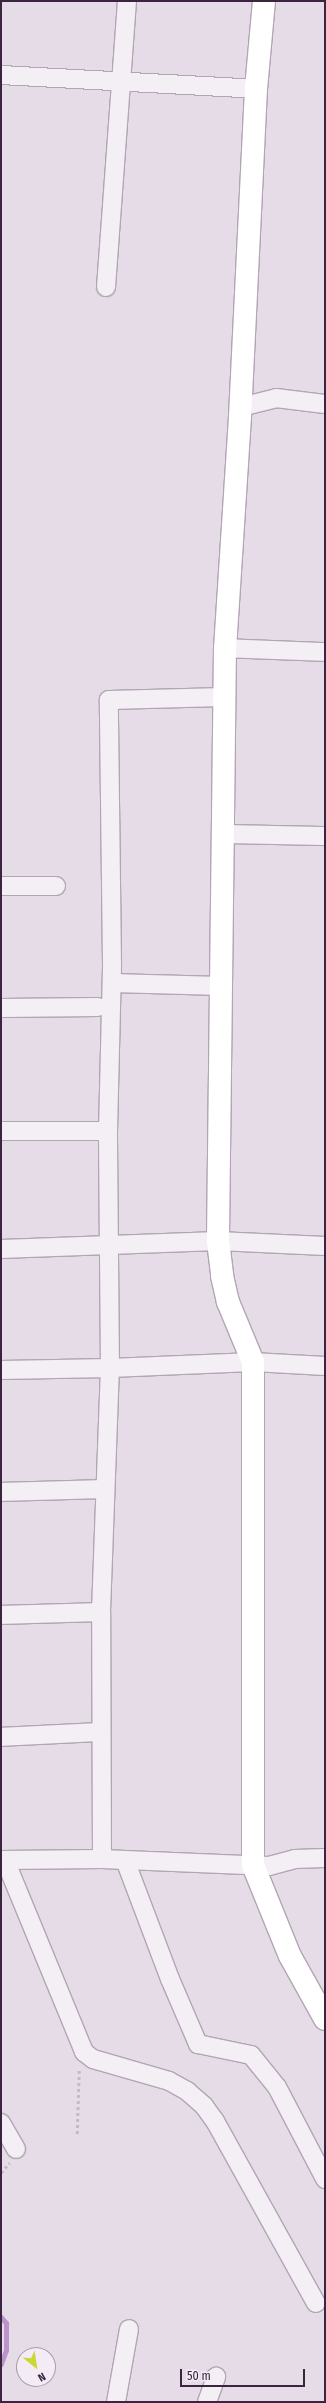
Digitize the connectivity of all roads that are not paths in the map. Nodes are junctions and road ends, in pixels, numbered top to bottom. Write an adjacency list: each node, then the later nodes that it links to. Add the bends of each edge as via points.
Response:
1 (127, 1): 4 (street)
2 (264, 1): 5 (main road)
3 (1, 75): 4 (street)
4 (121, 82): 5 (street); 6 (street)
5 (256, 89): 8 (main road)
6 (106, 287)
7 (325, 404): 8 (street, via 276,398)
8 (241, 407): 9 (main road)
9 (225, 648): 10 (street); 11 (main road)
10 (325, 652)
11 (224, 697): 12 (main road); 16 (street, via 108,700)
12 (223, 834): 13 (street); 17 (main road)
13 (325, 836)
14 (1, 886): 15 (street)
15 (56, 886)
16 (112, 983): 17 (street); 21 (street)
17 (221, 986): 22 (main road)
18 (98, 1007): 19 (street)
19 (1, 1008)
20 (1, 1131): 21 (street)
21 (108, 1131): 23 (street)
22 (218, 1241): 23 (street); 24 (street); 26 (main road, via 228,1302)
23 (108, 1246): 25 (street); 28 (street)
24 (325, 1246)
25 (1, 1249)
26 (253, 1362): 27 (street); 28 (street); 40 (main road)
27 (325, 1366)
28 (110, 1368): 29 (street); 30 (street)
29 (1, 1370)
30 (105, 1489): 31 (street); 32 (street)
31 (1, 1492)
32 (100, 1612): 33 (street); 34 (street)
33 (1, 1614)
34 (100, 1732): 35 (street); 37 (street)
35 (1, 1737)
36 (325, 1858): 40 (street, via 295,1859 269,1866)
37 (102, 1859): 38 (street); 39 (street)
38 (3, 1860): 45 (street, via 84,2052 100,2061 169,2080 187,2090 204,2106 215,2121)
39 (125, 1860): 40 (street); 44 (street, via 170,1979 198,2044 251,2055 278,2087)
40 (253, 1865): 41 (main road, via 290,1956)
41 (325, 2019)
42 (1, 2123): 43 (street)
43 (16, 2149)
44 (325, 2179)
45 (316, 2303)
46 (129, 2329): 48 (street)
47 (216, 2377): 49 (street)
48 (116, 2402)
49 (207, 2402)

